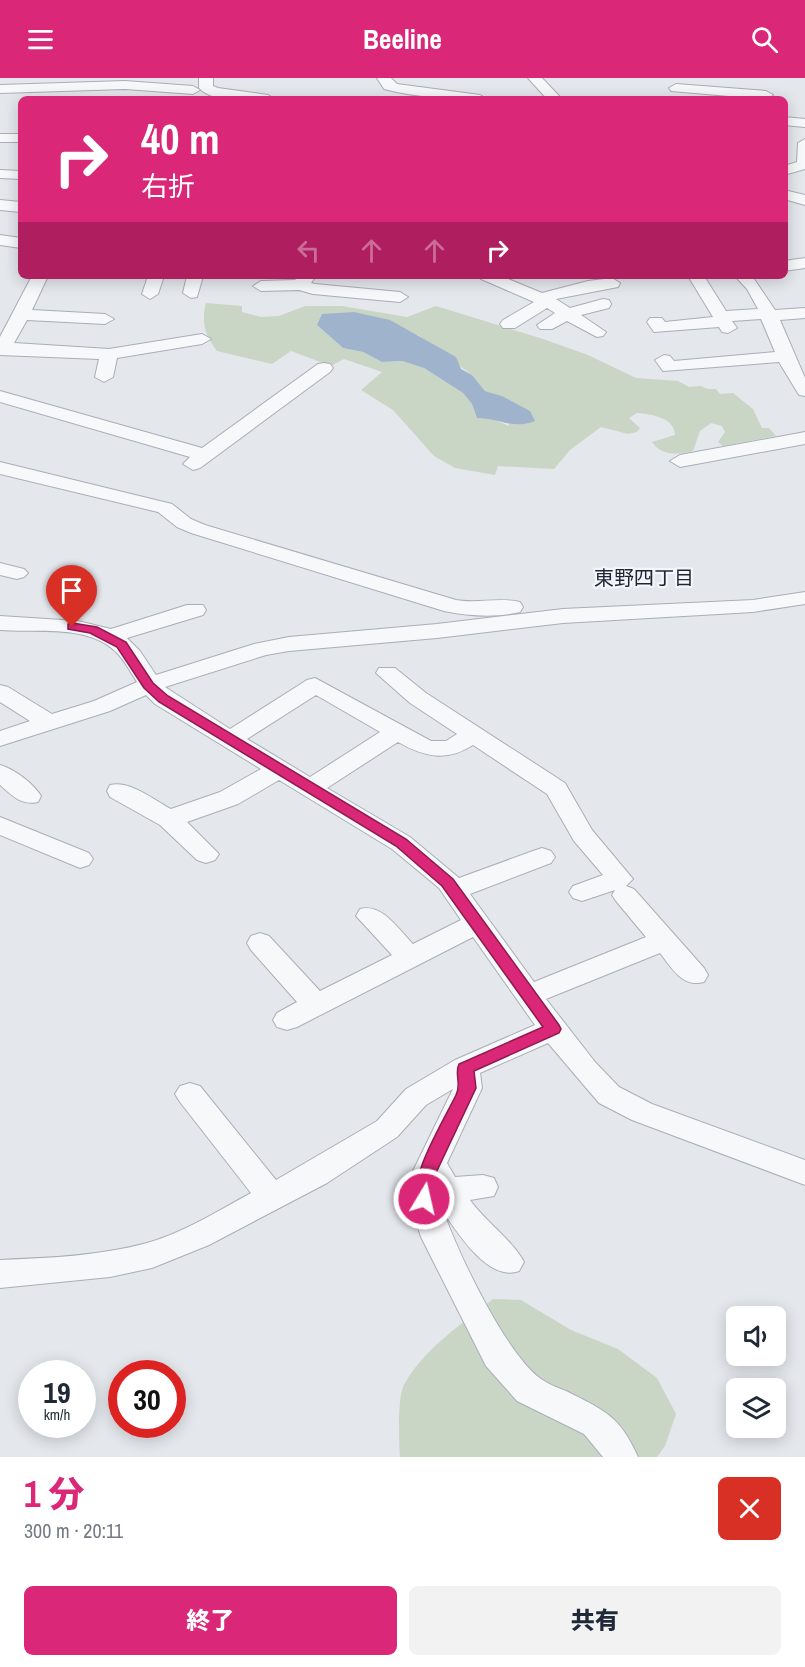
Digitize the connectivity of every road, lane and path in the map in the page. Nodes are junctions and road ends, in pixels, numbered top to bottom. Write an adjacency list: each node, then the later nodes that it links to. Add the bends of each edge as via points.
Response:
1 (384, 78): 11 (street, via 388,86)
2 (536, 78): 12 (street)
3 (205, 82): 4 (street); 9 (street); 10 (street, via 215,92)
4 (88, 85): 6 (street); 8 (street)
5 (675, 87): 7 (street)
6 (0, 89)
7 (766, 95)
8 (85, 96)
9 (184, 96)
10 (245, 96)
11 (424, 96)
12 (552, 96)
13 (788, 121): 14 (street)
14 (805, 123)
15 (0, 138): 16 (street)
16 (18, 138)
17 (805, 142): 19 (street, via 804,164)
18 (2, 166): 20 (street)
19 (788, 170)
20 (18, 174)
21 (788, 195): 22 (street)
22 (805, 200)
23 (0, 205): 24 (street)
24 (18, 207)
25 (0, 240): 26 (street)
26 (18, 243)
27 (805, 263): 28 (street)
28 (788, 265)
29 (39, 279): 46 (street)
30 (155, 279): 39 (street)
31 (194, 279): 38 (street)
32 (494, 279): 41 (street)
33 (698, 279): 49 (street)
34 (747, 279): 45 (street, via 756,287)
35 (304, 280): 37 (street); 40 (street, via 313,289)
36 (612, 283): 41 (street)
37 (260, 286)
38 (191, 293)
39 (150, 294)
40 (400, 297)
41 (544, 300): 43 (street); 50 (street)
42 (603, 304): 43 (street)
43 (569, 313): 51 (street); 52 (street)
44 (805, 313): 45 (street)
45 (767, 314): 49 (street); 57 (street)
46 (23, 315): 47 (street); 54 (street)
47 (105, 320)
48 (656, 322): 49 (street, via 660,328)
49 (724, 322)
50 (509, 324)
51 (546, 326)
52 (597, 332)
53 (202, 339): 56 (street)
54 (0, 349): 56 (street)
55 (805, 350): 57 (street)
56 (109, 354): 60 (street)
57 (784, 354): 58 (street, via 669,367); 61 (street)
58 (664, 360)
59 (322, 367): 62 (street, via 198,460)
60 (104, 377)
61 (804, 387)
62 (0, 396)
63 (805, 438): 64 (street)
64 (680, 461)
65 (0, 468): 67 (street, via 165,508 198,529 452,606 485,609 578,603)
66 (805, 598): 67 (street, via 753,606)
67 (657, 609): 72 (street, via 290,644)
68 (195, 610): 70 (street)
69 (0, 623): 70 (street)
70 (116, 628): 72 (street)
71 (399, 676): 76 (street, via 418,698)
72 (148, 685): 74 (street, via 102,706); 78 (street, via 163,699)
73 (0, 692): 74 (street)
74 (48, 722): 77 (street)
75 (397, 732): 76 (street, via 426,748 451,749); 78 (street, via 315,684); 81 (street)
76 (474, 734): 90 (street, via 526,757 556,789 583,835 620,879)
77 (0, 740)
78 (231, 740): 79 (street)
79 (281, 768): 81 (street); 84 (street, via 229,798)
80 (0, 773): 83 (street)
81 (311, 787): 89 (street, via 401,843)
82 (119, 791): 84 (street)
83 (30, 796)
84 (169, 819): 86 (street)
85 (0, 825): 88 (street)
86 (206, 854)
87 (542, 857): 89 (street)
88 (80, 859)
89 (454, 890): 93 (street)
90 (582, 892)
91 (625, 895): 94 (street)
92 (369, 916): 96 (street)
93 (477, 923): 96 (street); 98 (street)
94 (664, 941): 97 (street); 98 (street)
95 (260, 943): 99 (street)
96 (410, 957): 99 (street)
97 (694, 975)
98 (528, 994): 101 (street)
99 (316, 1005): 100 (street)
100 (287, 1020)
101 (553, 1029): 102 (street); 104 (street, via 609,1095 642,1112)
102 (465, 1068): 105 (street, via 468,1088); 107 (street, via 416,1097 387,1129 316,1174)
103 (190, 1095): 107 (street)
104 (805, 1173)
105 (438, 1177): 106 (street); 108 (street, via 478,1237); 110 (street, via 426,1175 424,1199 437,1237 498,1356 529,1390 596,1423)
106 (483, 1186)
107 (271, 1196): 109 (street, via 198,1236 152,1255 66,1270)
108 (508, 1262)
109 (0, 1274)
110 (621, 1457)

